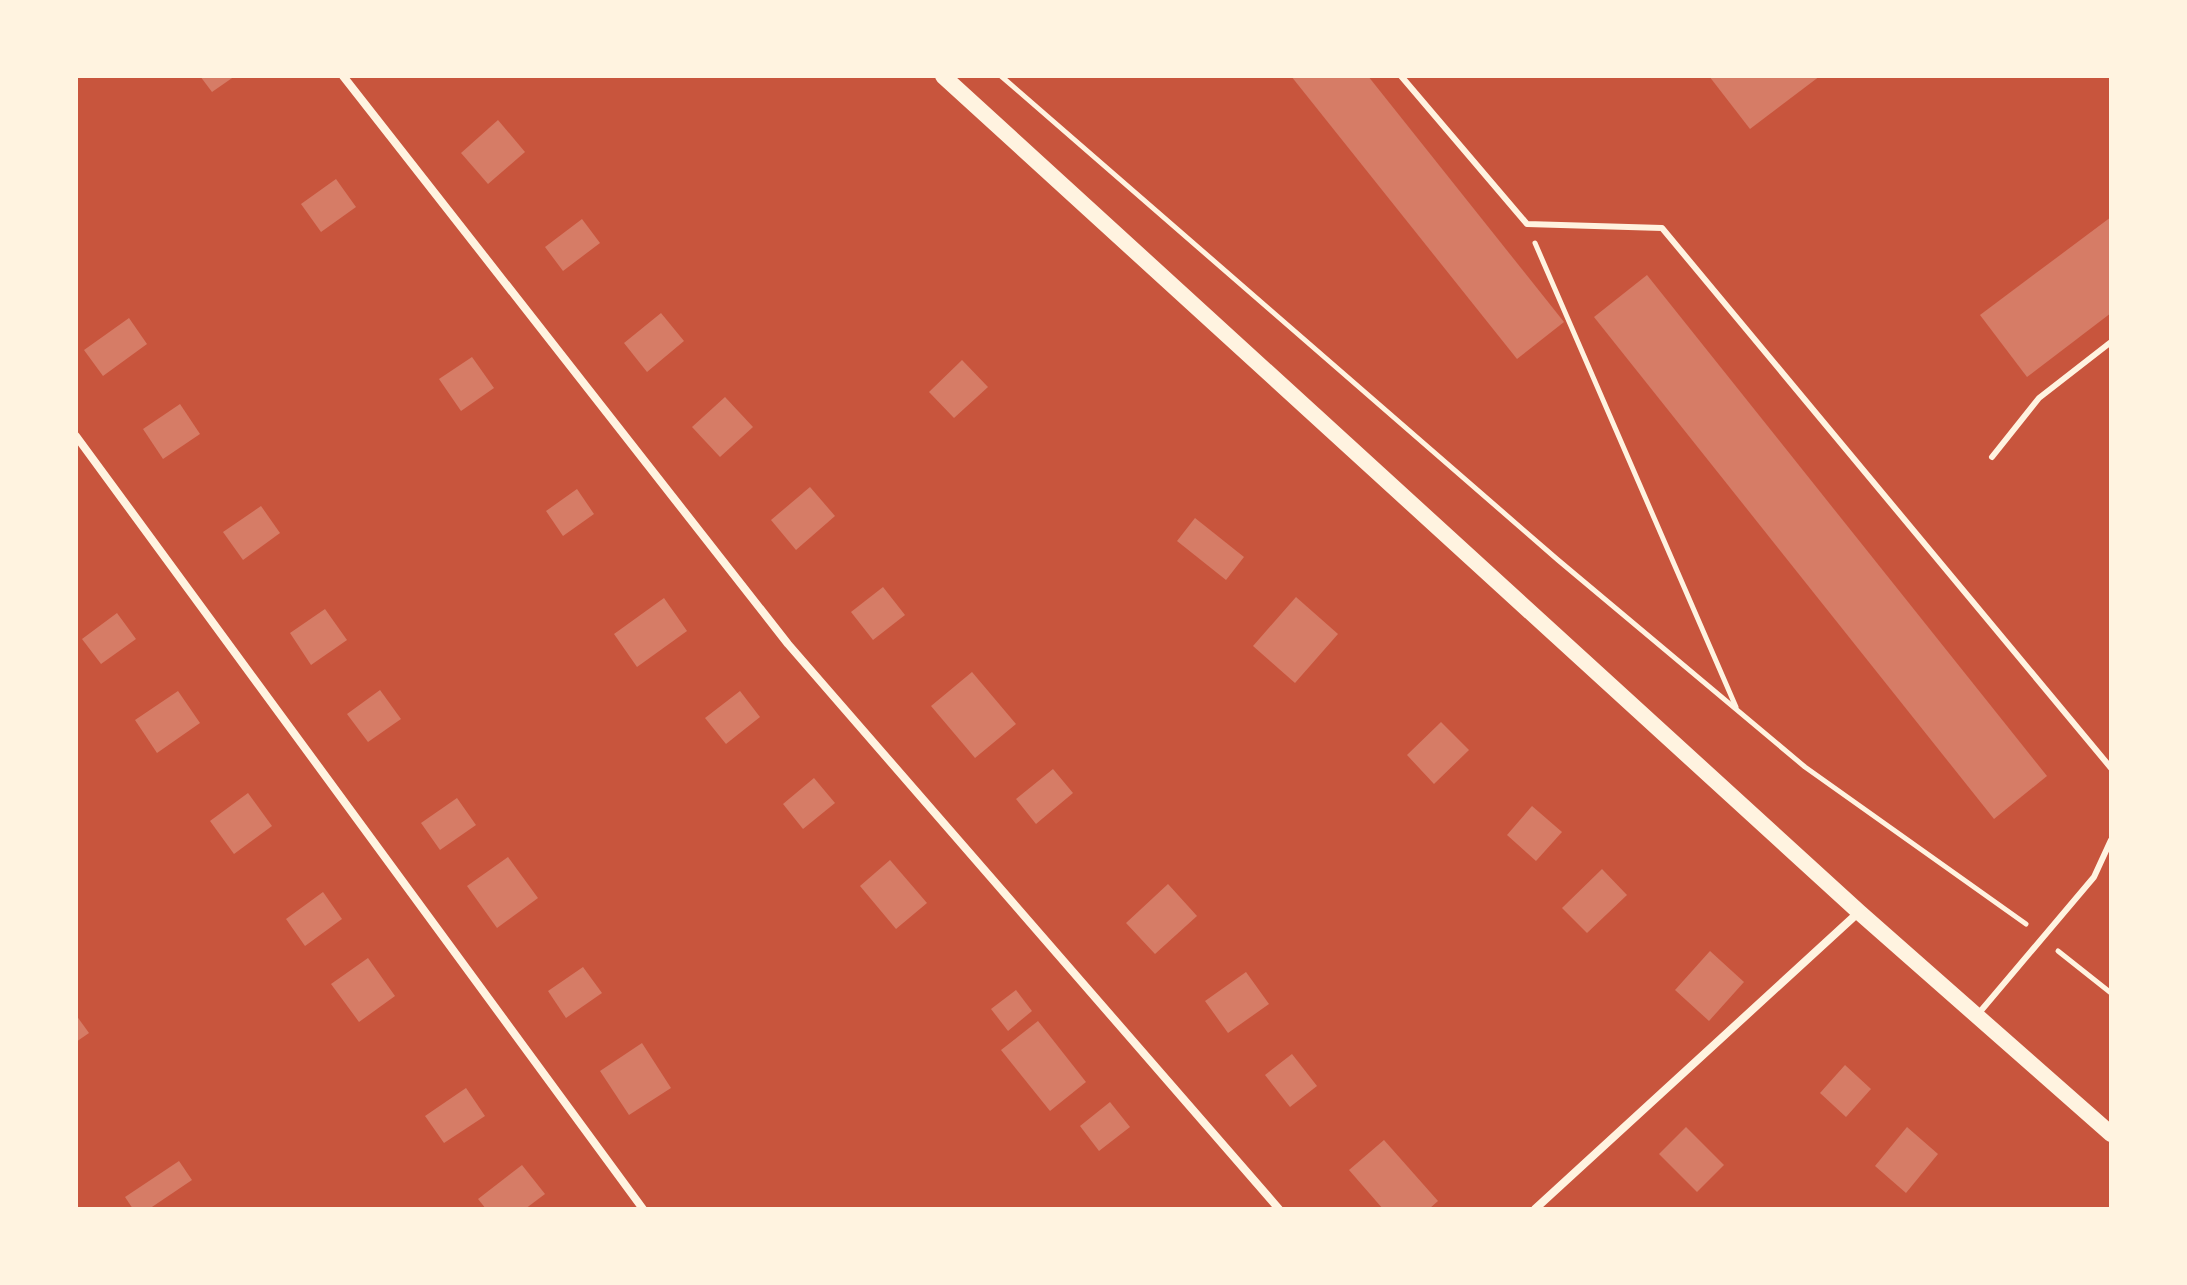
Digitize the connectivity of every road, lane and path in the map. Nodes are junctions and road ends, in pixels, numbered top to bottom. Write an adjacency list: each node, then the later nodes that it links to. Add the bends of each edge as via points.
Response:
1 (343, 76): 18 (street, via 788,644)
2 (943, 76): 12 (main road)
3 (1001, 76): 9 (path)
4 (1401, 76): 5 (lane)
5 (1527, 224): 9 (path); 10 (lane, via 1662,228)
6 (2111, 342): 8 (lane, via 2039,398)
7 (76, 436): 17 (street)
8 (1992, 457)
9 (1737, 709): 13 (path, via 1805,767)
10 (2111, 768)
11 (2111, 840): 13 (lane, via 2094,877)
12 (1859, 912): 15 (main road); 19 (street)
13 (2043, 938): 14 (path); 15 (lane)
14 (2111, 993)
15 (1977, 1016): 16 (main road)
16 (2111, 1134)
17 (643, 1209)
18 (1279, 1209)
19 (1535, 1209)

